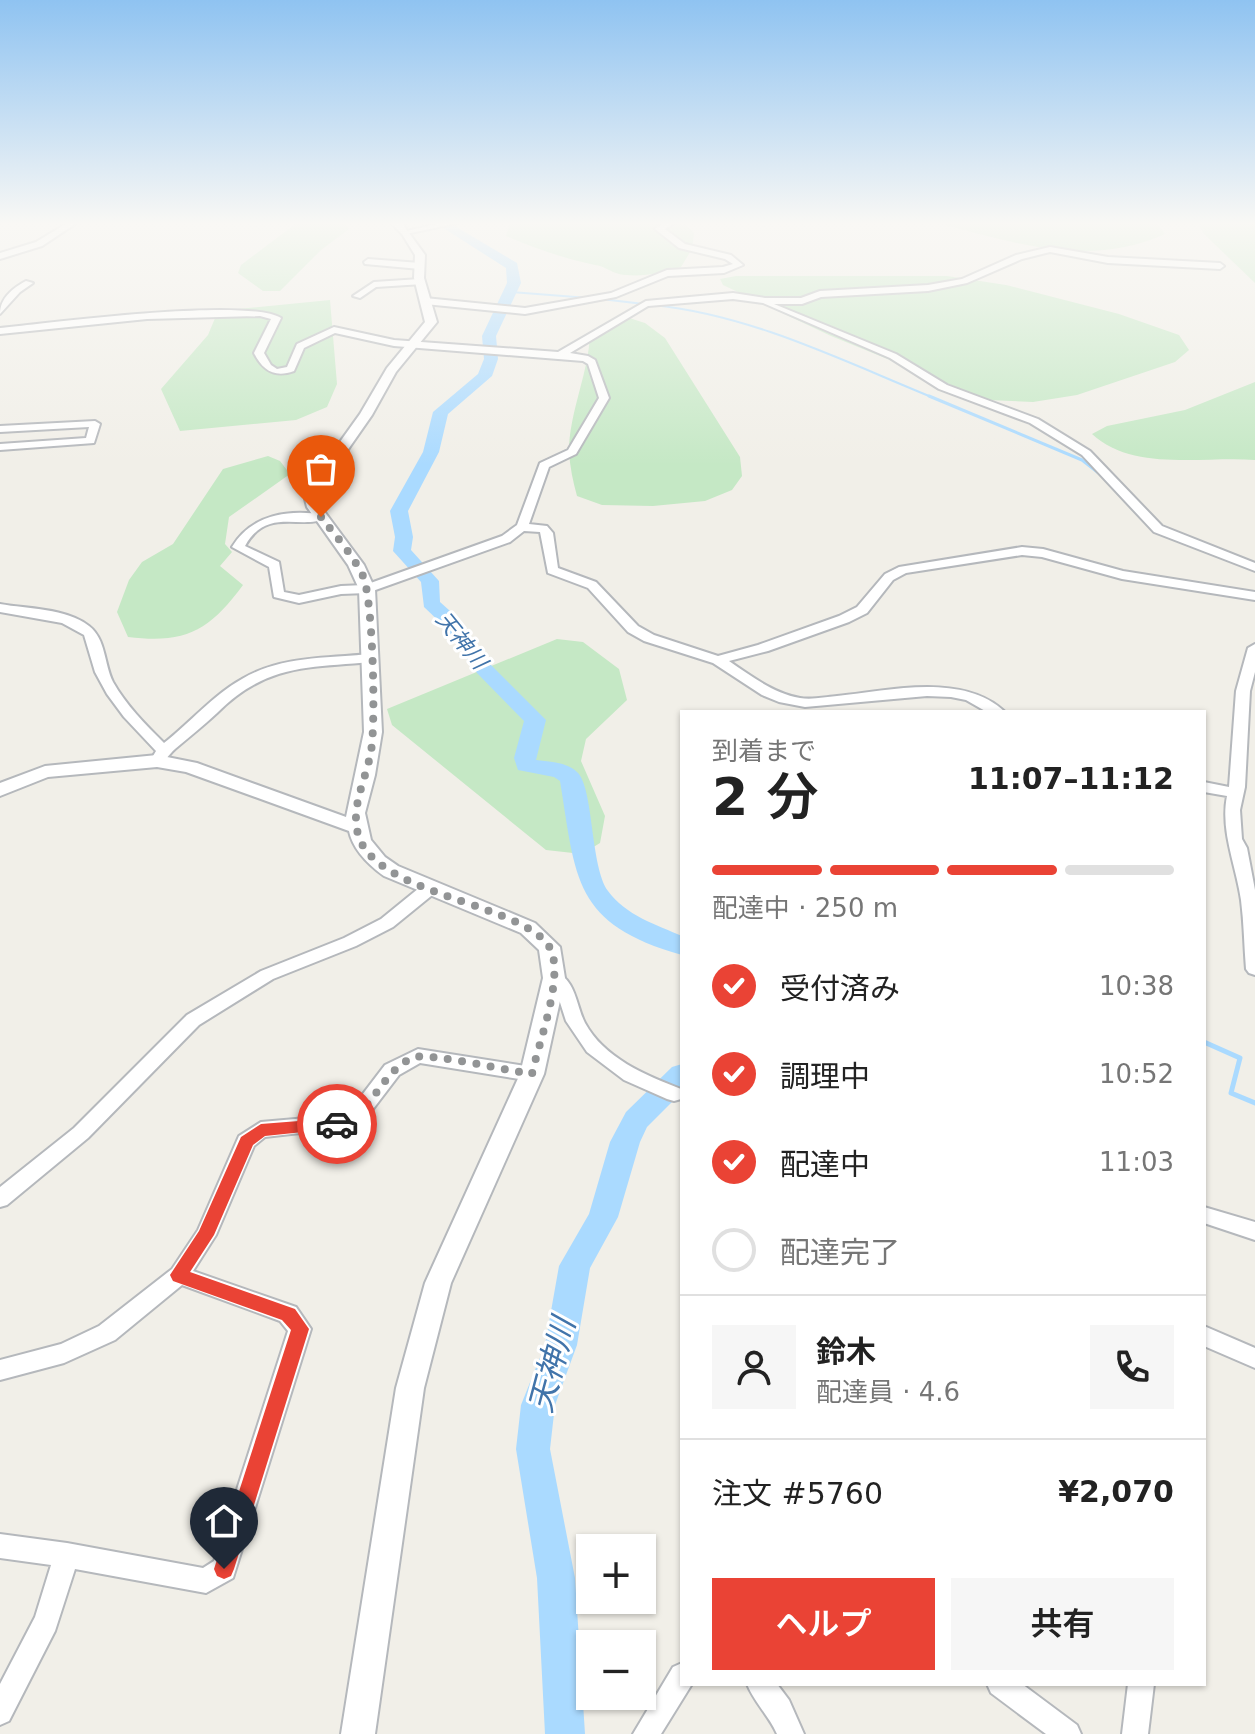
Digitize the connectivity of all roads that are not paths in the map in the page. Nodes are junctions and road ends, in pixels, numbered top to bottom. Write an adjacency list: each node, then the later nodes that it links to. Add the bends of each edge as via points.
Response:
1 (427, 303): 9 (street, via 431,322)
2 (479, 303): 3 (street, via 532,311)
3 (573, 303)
4 (630, 303): 7 (street)
5 (673, 303): 7 (street)
6 (764, 303): 15 (street, via 893,356 943,387 1044,426 1086,453 1158,529)
7 (638, 307): 10 (street)
8 (0, 331): 9 (street, via 147,316 261,313 276,321 259,353 269,370 279,373 291,369 300,346 332,330)
9 (415, 343): 10 (street); 13 (street, via 319,481 312,499)
10 (560, 355): 14 (street, via 592,362 604,398 572,452 544,465)
11 (0, 429): 12 (street, via 95,424 90,441)
12 (0, 447)
13 (321, 517): 16 (street); 16 (street, via 274,517 243,535 238,547 275,565 278,594 299,599)
14 (522, 527): 16 (street, via 506,539); 21 (street, via 543,529 552,570 592,585 633,629)
15 (1255, 567)
16 (367, 589): 20 (street)
17 (1255, 596): 21 (street, via 1122,575 1043,553 1011,552 903,570 889,577 853,615)
18 (0, 608): 23 (street, via 64,620 93,635 101,671 118,703)
19 (1255, 648): 26 (street, via 1243,691)
20 (371, 658): 23 (street, via 283,668 254,677); 27 (street, via 373,732)
21 (718, 660): 22 (street, via 767,692 805,703 927,692 970,697)
22 (994, 710)
23 (160, 755): 25 (street, via 45,772); 27 (street)
24 (1206, 787): 26 (street)
25 (0, 790)
26 (1236, 793): 29 (street, via 1234,839 1249,901)
27 (356, 827): 28 (street, via 378,862)
28 (430, 888): 30 (street, via 528,928 549,947); 33 (street, via 387,923 259,979 193,1020 81,1133)
29 (1255, 969)
30 (554, 978): 31 (street); 32 (street, via 566,988 585,1038 618,1069)
31 (532, 1074): 36 (street, via 418,1056 392,1070 346,1122 261,1130 246,1141 206,1235); 47 (street, via 434,1298 410,1388)
32 (674, 1094)
33 (0, 1199)
34 (1206, 1216): 35 (street)
35 (1255, 1231)
36 (179, 1275): 39 (street, via 107,1333 64,1353); 41 (street, via 288,1314 300,1329 224,1569 206,1581)
37 (1206, 1337): 38 (street)
38 (1255, 1358)
39 (0, 1370)
40 (0, 1546): 41 (street)
41 (67, 1555): 46 (street, via 46,1622)
42 (680, 1679): 48 (street)
43 (762, 1686): 49 (street)
44 (1003, 1686): 50 (street)
45 (1141, 1686): 51 (street)
46 (0, 1712)
47 (358, 1734)
48 (646, 1734)
49 (791, 1734)
50 (1068, 1734)
51 (1135, 1734)

